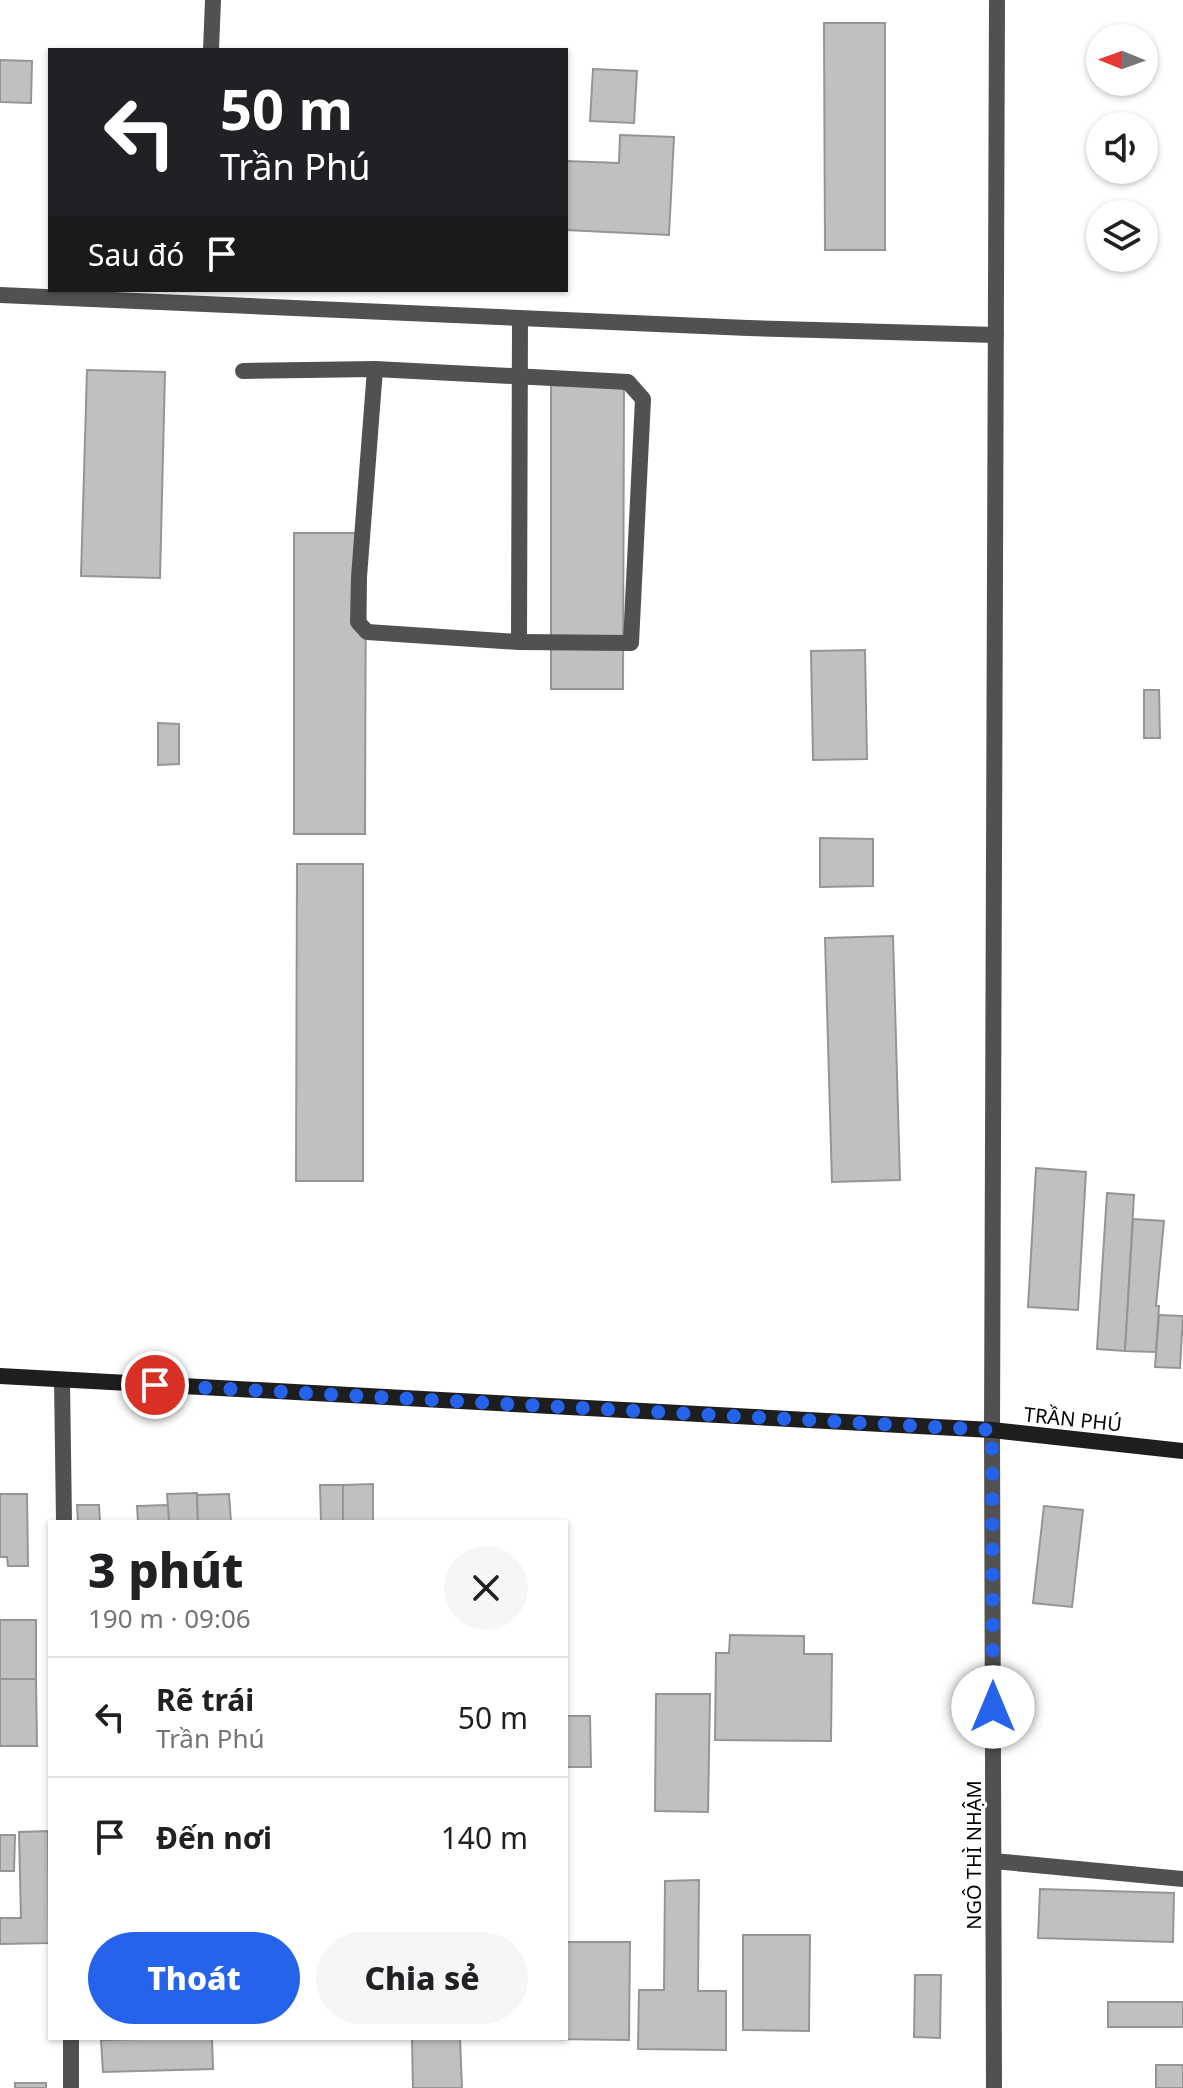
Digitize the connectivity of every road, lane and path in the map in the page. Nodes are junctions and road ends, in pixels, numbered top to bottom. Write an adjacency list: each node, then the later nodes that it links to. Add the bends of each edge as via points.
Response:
1 (213, 0): 3 (street)
2 (997, 0): 7 (street, NGÔ THÌ NHẬM)
3 (211, 48)
4 (0, 295): 5 (street)
5 (202, 296): 6 (street)
6 (520, 318): 7 (street); 10 (street)
7 (996, 335): 14 (street, NGÔ THÌ NHẬM)
8 (375, 369): 9 (street); 10 (street); 11 (street, via 358,622 367,632)
9 (243, 371)
10 (519, 379): 11 (street); 11 (street, via 628,382 643,399 631,643)
11 (519, 642)
12 (0, 1376): 13 (street, TRẦN PHÚ)
13 (62, 1380): 14 (street, TRẦN PHÚ); 16 (street)
14 (992, 1430): 15 (street, TRẦN PHÚ); 17 (street, NGÔ THÌ NHẬM)
15 (1183, 1451)
16 (64, 1520)
17 (994, 1861): 18 (street); 21 (street, NGÔ THÌ NHẬM)
18 (1183, 1879)
19 (71, 2040): 20 (street)
20 (71, 2088)
21 (994, 2088)

